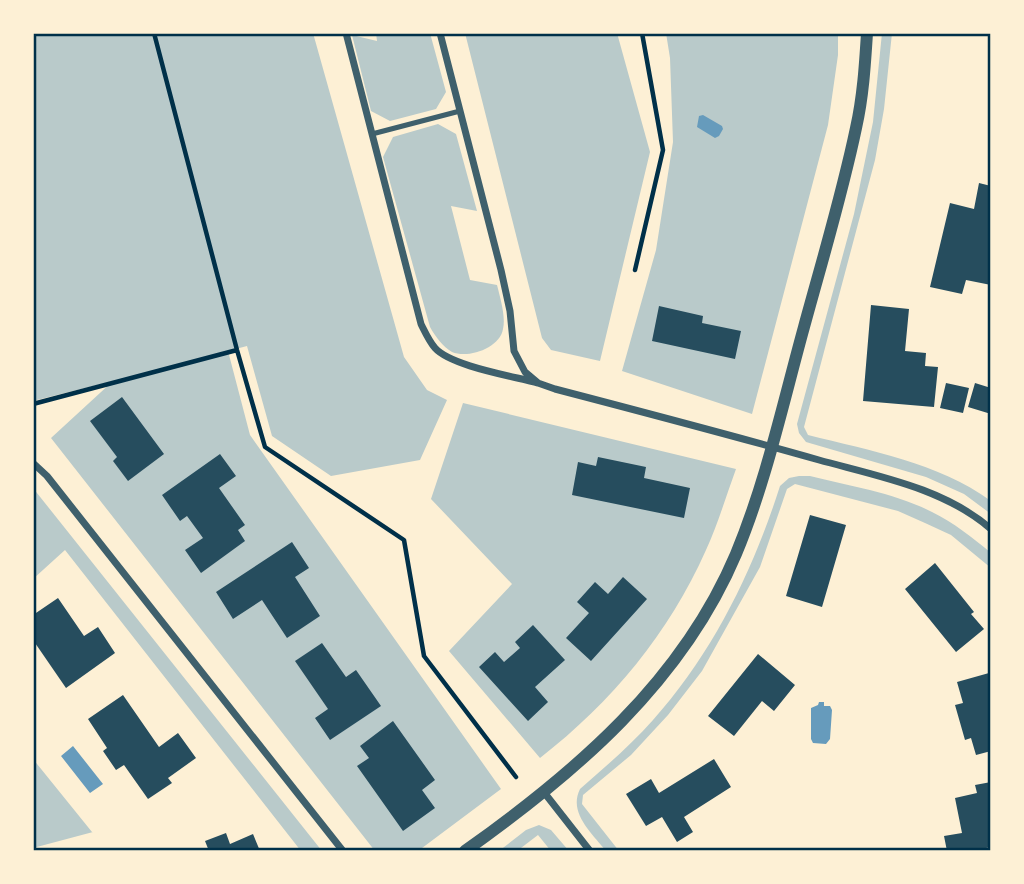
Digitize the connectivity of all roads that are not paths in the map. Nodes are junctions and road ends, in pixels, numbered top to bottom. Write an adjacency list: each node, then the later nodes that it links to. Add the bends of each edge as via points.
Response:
1 (346, 33): 5 (street)
2 (440, 33): 4 (street)
3 (867, 33): 7 (street, via 856,127)
4 (460, 111): 5 (lane); 6 (street, via 501,270 514,351)
5 (372, 134): 6 (street, via 421,324 431,343 450,360)
6 (538, 383): 7 (street)
7 (771, 446): 9 (street, via 919,488 952,503); 10 (street, via 735,555 686,644 642,701)
8 (33, 463): 11 (street)
9 (991, 530)
10 (543, 791): 12 (street); 13 (street)
11 (342, 851)
12 (465, 851)
13 (590, 851)

